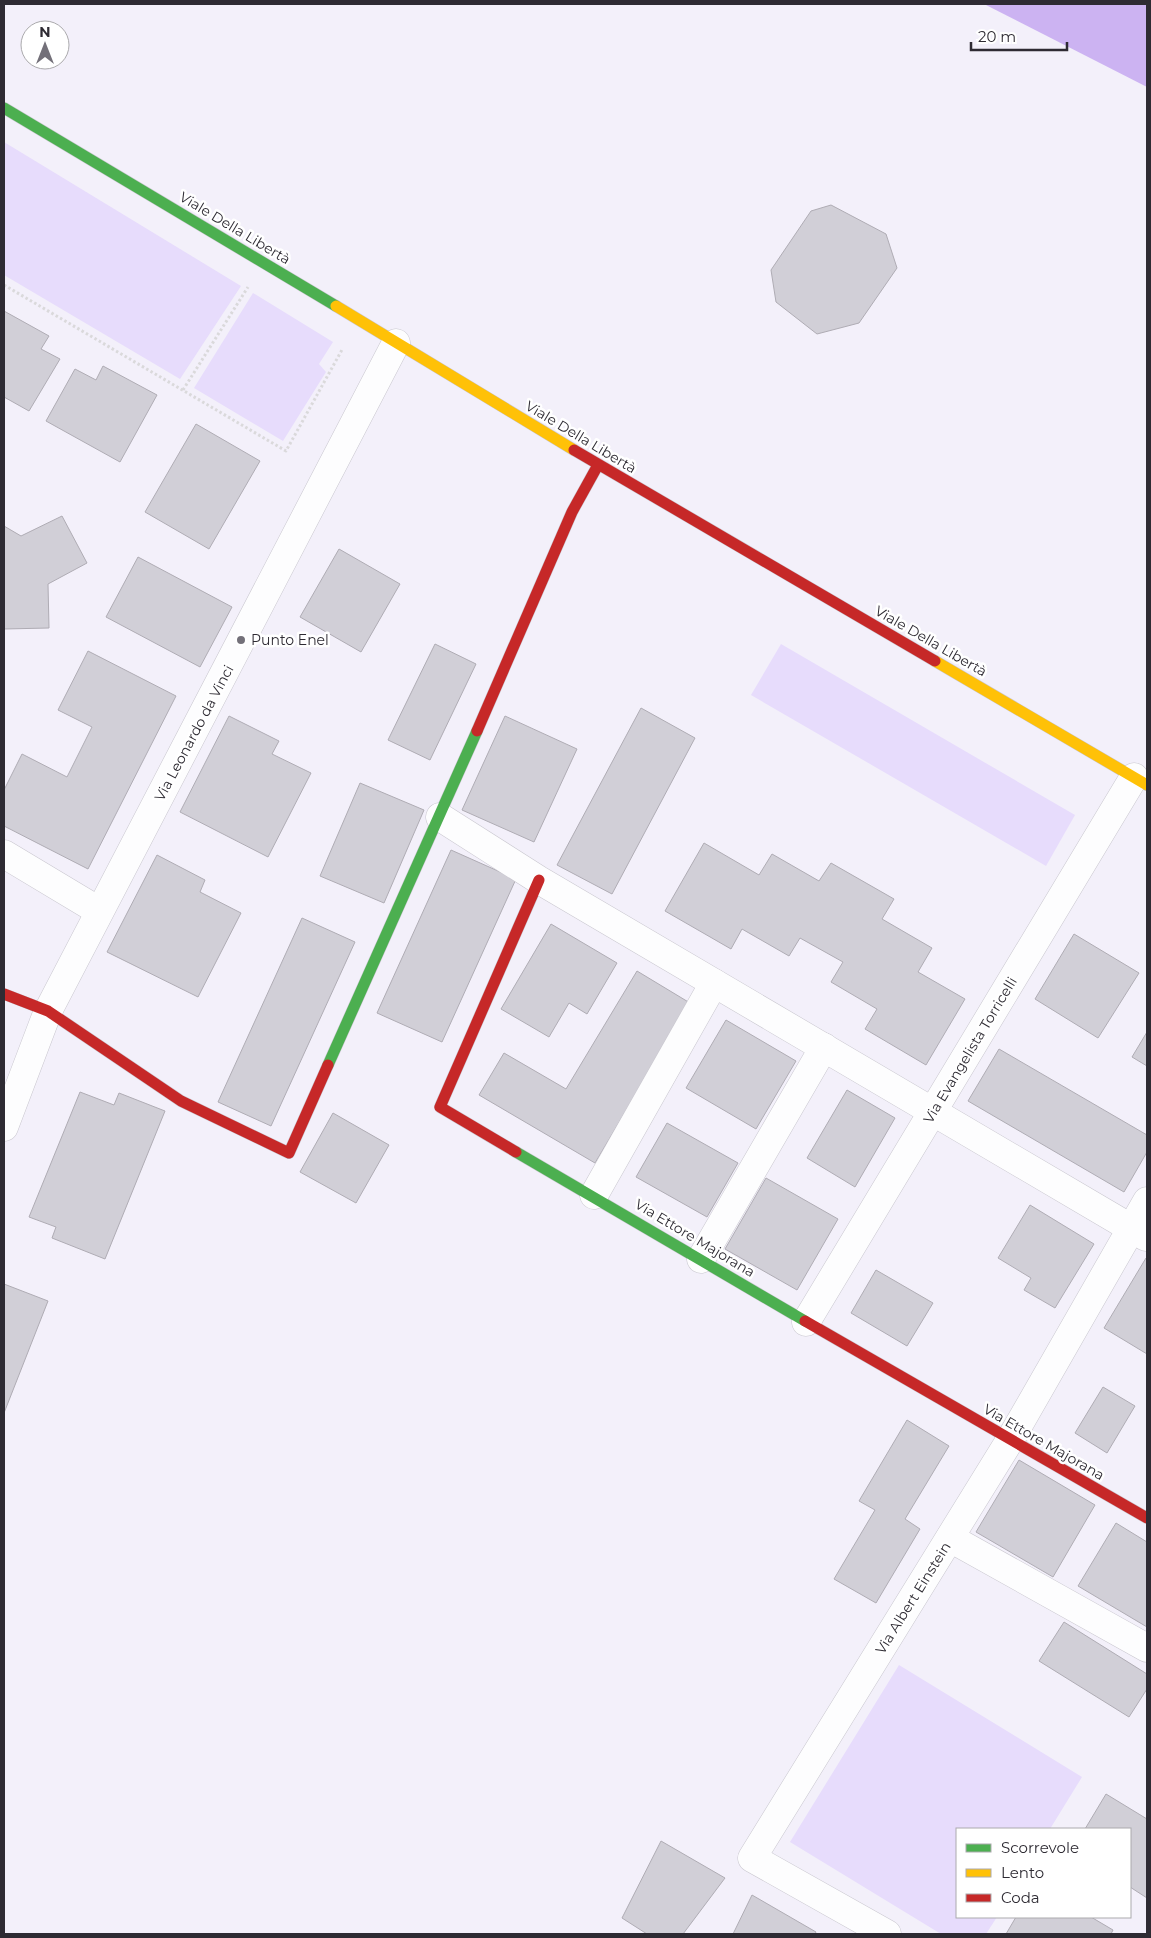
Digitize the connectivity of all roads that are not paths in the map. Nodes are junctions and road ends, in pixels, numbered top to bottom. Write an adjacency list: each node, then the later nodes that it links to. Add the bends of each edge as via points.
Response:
1 (4, 108): 2 (street, Viale Della Libertà)
2 (396, 343): 3 (street, Viale Della Libertà); 8 (street, Via Leonardo da Vinci)
3 (598, 465): 4 (street, Viale Della Libertà); 5 (street, via 572,512)
4 (1140, 781): 13 (street, Via Evangelista Torricelli)
5 (440, 817): 7 (street); 11 (street, via 289,1153 181,1101)
6 (4, 854): 8 (street)
7 (539, 880): 9 (street); 15 (street, Via Ettore Majorana, via 440,1106)
8 (99, 911): 11 (street, Via Leonardo da Vinci)
9 (714, 983): 12 (street); 15 (street)
10 (4, 994): 11 (street)
11 (48, 1011): 14 (street, Via Leonardo da Vinci)
12 (824, 1047): 13 (street); 18 (street)
13 (933, 1111): 17 (street); 19 (street, Via Evangelista Torricelli)
14 (4, 1127)
15 (594, 1195): 18 (street, Via Ettore Majorana)
16 (1147, 1201): 17 (street, Via Albert Einstein)
17 (1139, 1233): 20 (street, Via Albert Einstein)
18 (701, 1259): 19 (street, Via Ettore Majorana)
19 (806, 1322): 20 (street, Via Ettore Majorana)
20 (1010, 1440): 21 (street, Via Ettore Majorana); 22 (street, Via Albert Einstein)
21 (1147, 1518)
22 (950, 1538): 23 (street); 24 (street, Via Albert Einstein, via 752,1858)
23 (1147, 1648)
24 (887, 1934)

